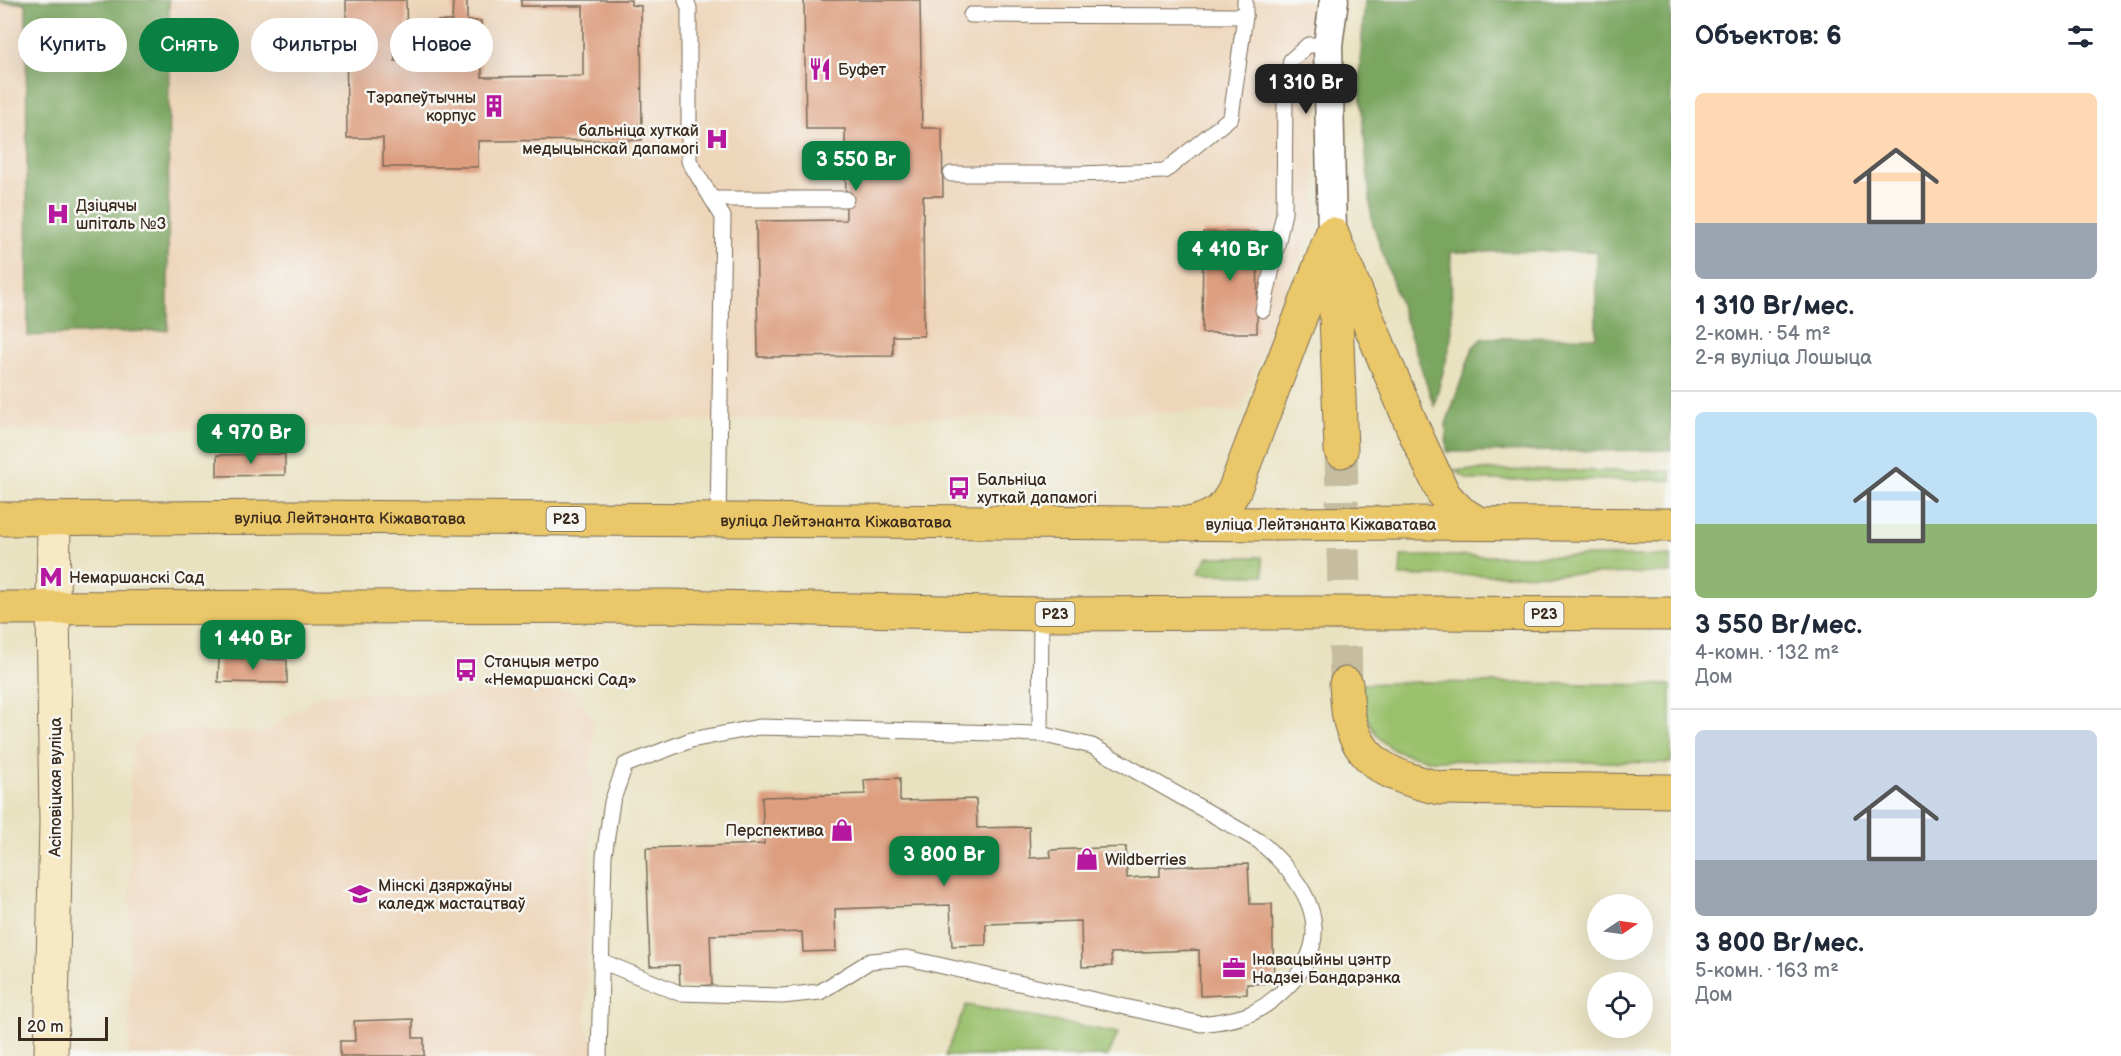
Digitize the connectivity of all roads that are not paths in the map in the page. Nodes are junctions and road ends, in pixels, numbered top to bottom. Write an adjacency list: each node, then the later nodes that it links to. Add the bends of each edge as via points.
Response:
1 (686, 0): 7 (lane, via 689,161)
2 (1334, 0): 5 (street)
3 (1245, 8): 4 (lane); 6 (lane, via 1231,117 1165,171)
4 (971, 15)
5 (1328, 45): 9 (street); 10 (lane, via 1308,45 1291,60 1285,95 1284,213)
6 (951, 174)
7 (712, 199): 8 (lane); 14 (lane, via 723,217)
8 (846, 199)
9 (1332, 234): 11 (main road); 15 (main road, via 1444,495); 16 (main road, via 1234,491 1224,509)
10 (1263, 310)
11 (1341, 451)
12 (0, 519): 13 (main road, вуліца Лейтэнанта Кіжаватава / Р23)
13 (54, 519): 14 (main road, вуліца Лейтэнанта Кіжаватава / Р23); 18 (main road, Асіповіцкая вуліца)
14 (718, 520): 16 (main road, вуліца Лейтэнанта Кіжаватава / Р23)
15 (1478, 523): 16 (main road, вуліца Лейтэнанта Кіжаватава / Р23, bridge); 17 (main road, вуліца Лейтэнанта Кіжаватава / Р23)
16 (1191, 525)
17 (1671, 525)
18 (53, 607): 19 (main road, Р23); 20 (main road, Р23, via 670,606); 26 (main road, Асіповіцкая вуліца, via 56,823)
19 (0, 608)
20 (1041, 614): 21 (main road, Р23, bridge); 23 (lane)
21 (1671, 615)
22 (1346, 684): 24 (main road, via 1349,718 1362,750 1386,771 1409,781 1439,788)
23 (1040, 734): 25 (lane, via 759,727 691,740 625,765 612,802 604,856); 25 (lane, via 1092,746 1259,841 1276,856 1306,899 1315,933 1312,951 1302,970 1279,995 1250,1015 1201,1024 906,958 870,961 820,993 782,996 679,993)
24 (1671, 791)
25 (601, 961): 27 (lane)
26 (51, 1056)
27 (599, 1056)

